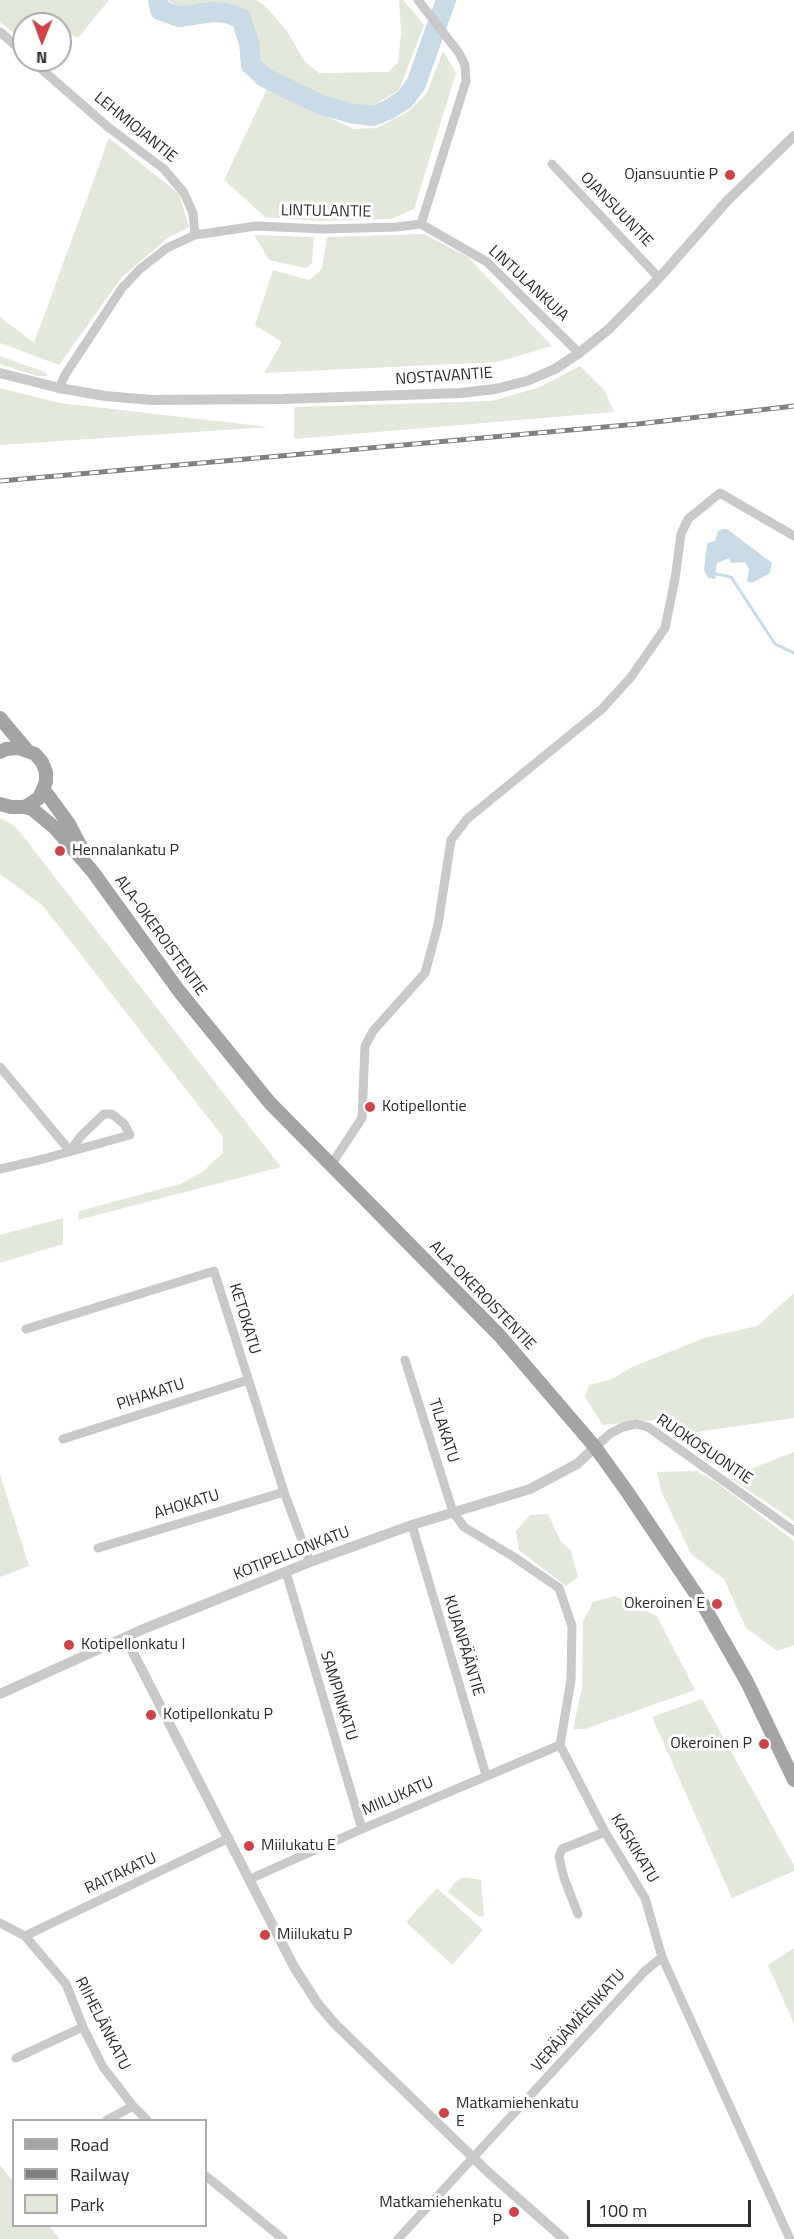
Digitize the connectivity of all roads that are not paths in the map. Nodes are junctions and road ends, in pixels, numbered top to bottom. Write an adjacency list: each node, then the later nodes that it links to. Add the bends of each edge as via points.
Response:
1 (418, 0): 7 (street, via 465,65 466,81)
2 (0, 32): 3 (street)
3 (12, 42)
4 (46, 72): 8 (street, LEHMIOJANTIE, via 108,127 164,169 184,193 193,213)
5 (794, 136): 9 (street, NOSTAVANTIE, via 728,201)
6 (552, 164): 9 (street, OJANSUUNTIE)
7 (421, 224): 8 (street, LINTULANTIE, via 323,229 256,226); 10 (street, LINTULANKUJA, via 487,262)
8 (195, 235): 12 (street, LINTULANTIE, via 167,248 122,288)
9 (659, 278): 10 (street, NOSTAVANTIE, via 609,329)
10 (579, 353): 12 (street, NOSTAVANTIE, via 528,381 461,393 151,400)
11 (0, 373): 12 (street, NOSTAVANTIE)
12 (59, 388)
13 (794, 536): 23 (street, via 720,493 688,519 681,534 664,628 631,677 602,709 467,819 451,840 438,925 425,973 364,1046 362,1118)
14 (0, 718): 15 (main road)
15 (26, 749): 16 (main road); 17 (main road, via 35,754 46,771)
16 (0, 752)
17 (44, 790): 19 (main road); 20 (main road, ALA-OKEROISTENTIE, via 69,824)
18 (0, 804): 19 (main road)
19 (25, 807): 20 (main road, ALA-OKEROISTENTIE, via 54,827)
20 (93, 872): 23 (main road, ALA-OKEROISTENTIE, via 215,1036 270,1103)
21 (0, 1067): 22 (street)
22 (69, 1151): 22 (street, via 100,1143 130,1135 112,1114 104,1114); 24 (street)
23 (331, 1165): 29 (main road, ALA-OKEROISTENTIE, via 500,1336)
24 (0, 1169)
25 (26, 1329): 27 (street, KETOKATU, via 214,1271)
26 (405, 1360): 31 (street, TILAKATU)
27 (248, 1380): 28 (street, PIHAKATU); 30 (street, KETOKATU)
28 (63, 1439)
29 (595, 1447): 31 (street, KOTIPELLONKATU, via 577,1464 530,1489); 33 (street, RUOKOSUONTIE, via 623,1427 648,1427); 41 (main road, ALA-OKEROISTENTIE, via 702,1603 747,1682)
30 (284, 1492): 34 (street, AHOKATU); 35 (street, KETOKATU)
31 (453, 1512): 32 (street, KOTIPELLONKATU); 39 (street, via 464,1527 558,1588 572,1626 571,1680)
32 (412, 1525): 35 (street, KOTIPELLONKATU); 40 (street, KUJANPÄÄNTIE)
33 (794, 1531)
34 (98, 1548)
35 (309, 1562): 36 (street, KOTIPELLONKATU)
36 (286, 1572): 37 (street, KOTIPELLONKATU); 42 (street, SAMPINKATU)
37 (125, 1637): 38 (street, KOTIPELLONKATU); 44 (street)
38 (0, 1694)
39 (560, 1745): 40 (street, MIILUKATU); 43 (street, KASKIKATU)
40 (486, 1776): 42 (street, MIILUKATU)
41 (794, 1780)
42 (362, 1828): 45 (street, MIILUKATU)
43 (605, 1832): 46 (street, via 562,1849 559,1857); 49 (street, KASKIKATU, via 645,1898)
44 (229, 1839): 45 (street); 48 (street, RAITAKATU)
45 (250, 1880): 55 (street, via 294,1966 334,2024)
46 (578, 1914)
47 (0, 1923): 48 (street, RIIHELÄNKATU)
48 (25, 1936): 50 (street, RIIHELÄNKATU, via 66,1984)
49 (662, 1957): 55 (street, VERÄJÄMÄENKATU); 60 (street, KASKIKATU)
50 (83, 2027): 51 (street); 52 (street, RIIHELÄNKATU, via 103,2067)
51 (16, 2058)
52 (133, 2106): 53 (street); 54 (street, RIIHELÄNKATU)
53 (110, 2119)
54 (145, 2119)
55 (474, 2157): 58 (street, VERÄJÄMÄENKATU); 59 (street)
56 (207, 2177): 57 (street)
57 (283, 2239)
58 (398, 2239)
59 (564, 2239)
60 (790, 2239)

